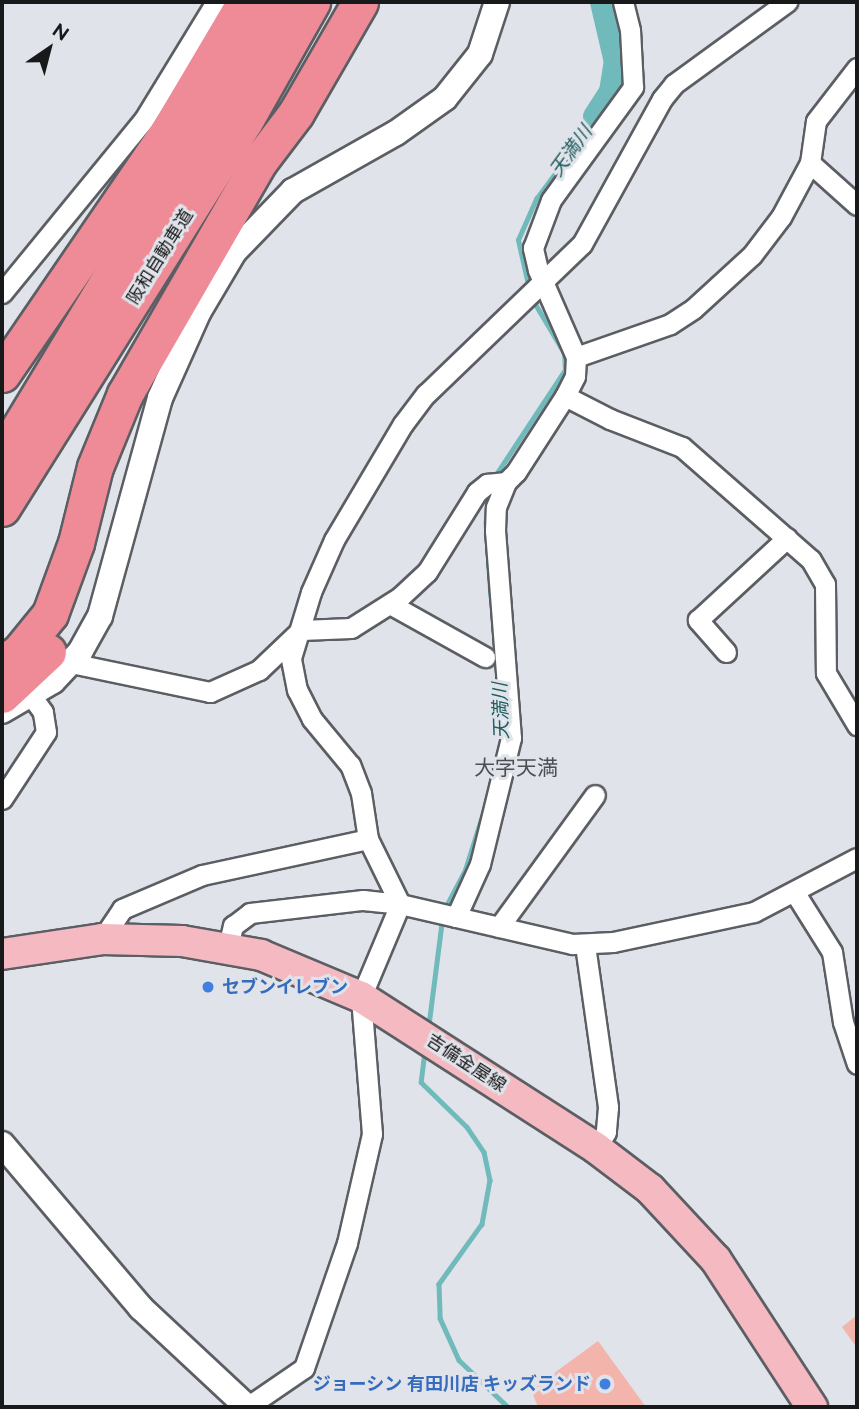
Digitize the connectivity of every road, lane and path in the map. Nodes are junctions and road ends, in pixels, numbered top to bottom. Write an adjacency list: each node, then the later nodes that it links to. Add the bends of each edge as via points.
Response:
1 (216, 2): 14 (street, via 143,121)
2 (246, 2): 12 (highway, via 168,132)
3 (277, 2): 19 (highway, 阪和自動車道)
4 (312, 2): 21 (highway, 阪和自動車道, via 245,121)
5 (360, 2): 28 (highway, via 296,113 259,162 197,266 110,427 50,614 19,652)
6 (497, 2): 27 (street, via 485,45 453,90 421,118 293,191 247,235 223,270 163,390 107,597 94,629)
7 (623, 2): 13 (street, via 633,51 633,87 541,218 533,248)
8 (787, 2): 13 (street, via 674,84 642,131 595,225)
9 (857, 68): 10 (street, via 816,121)
10 (810, 163): 11 (street); 16 (street, via 781,217 752,256 693,310 670,324)
11 (857, 205)
12 (114, 206): 15 (highway); 17 (highway)
13 (541, 284): 16 (street); 24 (street, via 425,394 403,424 334,540 311,592)
14 (2, 293)
15 (2, 342)
16 (576, 357): 18 (street, via 575,376)
17 (2, 374)
18 (565, 396): 20 (street); 22 (street, via 682,447)
19 (2, 456)
20 (506, 482): 23 (street, via 487,484 477,492 427,572); 37 (street, via 496,508 495,531 511,738 480,864)
21 (2, 508)
22 (787, 538): 25 (street, via 698,620); 30 (street, via 822,574 826,673)
23 (390, 604): 24 (street, via 351,628); 26 (street)
24 (301, 631): 27 (street, via 259,670 210,692); 33 (street, via 291,659 297,690 312,719 351,765)
25 (726, 652)
26 (485, 657)
27 (71, 663): 28 (street)
28 (16, 682): 29 (street); 32 (street, via 43,712 46,732)
29 (2, 710)
30 (857, 725)
31 (595, 795): 38 (street)
32 (2, 799)
33 (368, 839): 36 (street); 39 (street, via 202,875 122,909)
34 (857, 858): 35 (street)
35 (795, 893): 40 (street, via 735,917); 44 (street, via 832,952 843,1023)
36 (400, 904): 37 (street); 41 (street, via 363,900 267,908 240,917); 43 (street)
37 (454, 917): 38 (street)
38 (499, 927): 40 (street)
39 (102, 939): 41 (main road, 吉備金屋線); 42 (main road, 吉備金屋線)
40 (585, 945): 46 (street, via 608,1107 606,1132)
41 (228, 947): 43 (main road, 吉備金屋線, via 292,966)
42 (2, 954)
43 (360, 997): 46 (main road, 吉備金屋線); 47 (street, via 372,1134 363,1190 314,1349 294,1378)
44 (857, 1064)
45 (2, 1144): 47 (street, via 141,1308)
46 (596, 1148): 48 (main road, 吉備金屋線, via 650,1189 695,1234)
47 (247, 1407)
48 (812, 1407)

